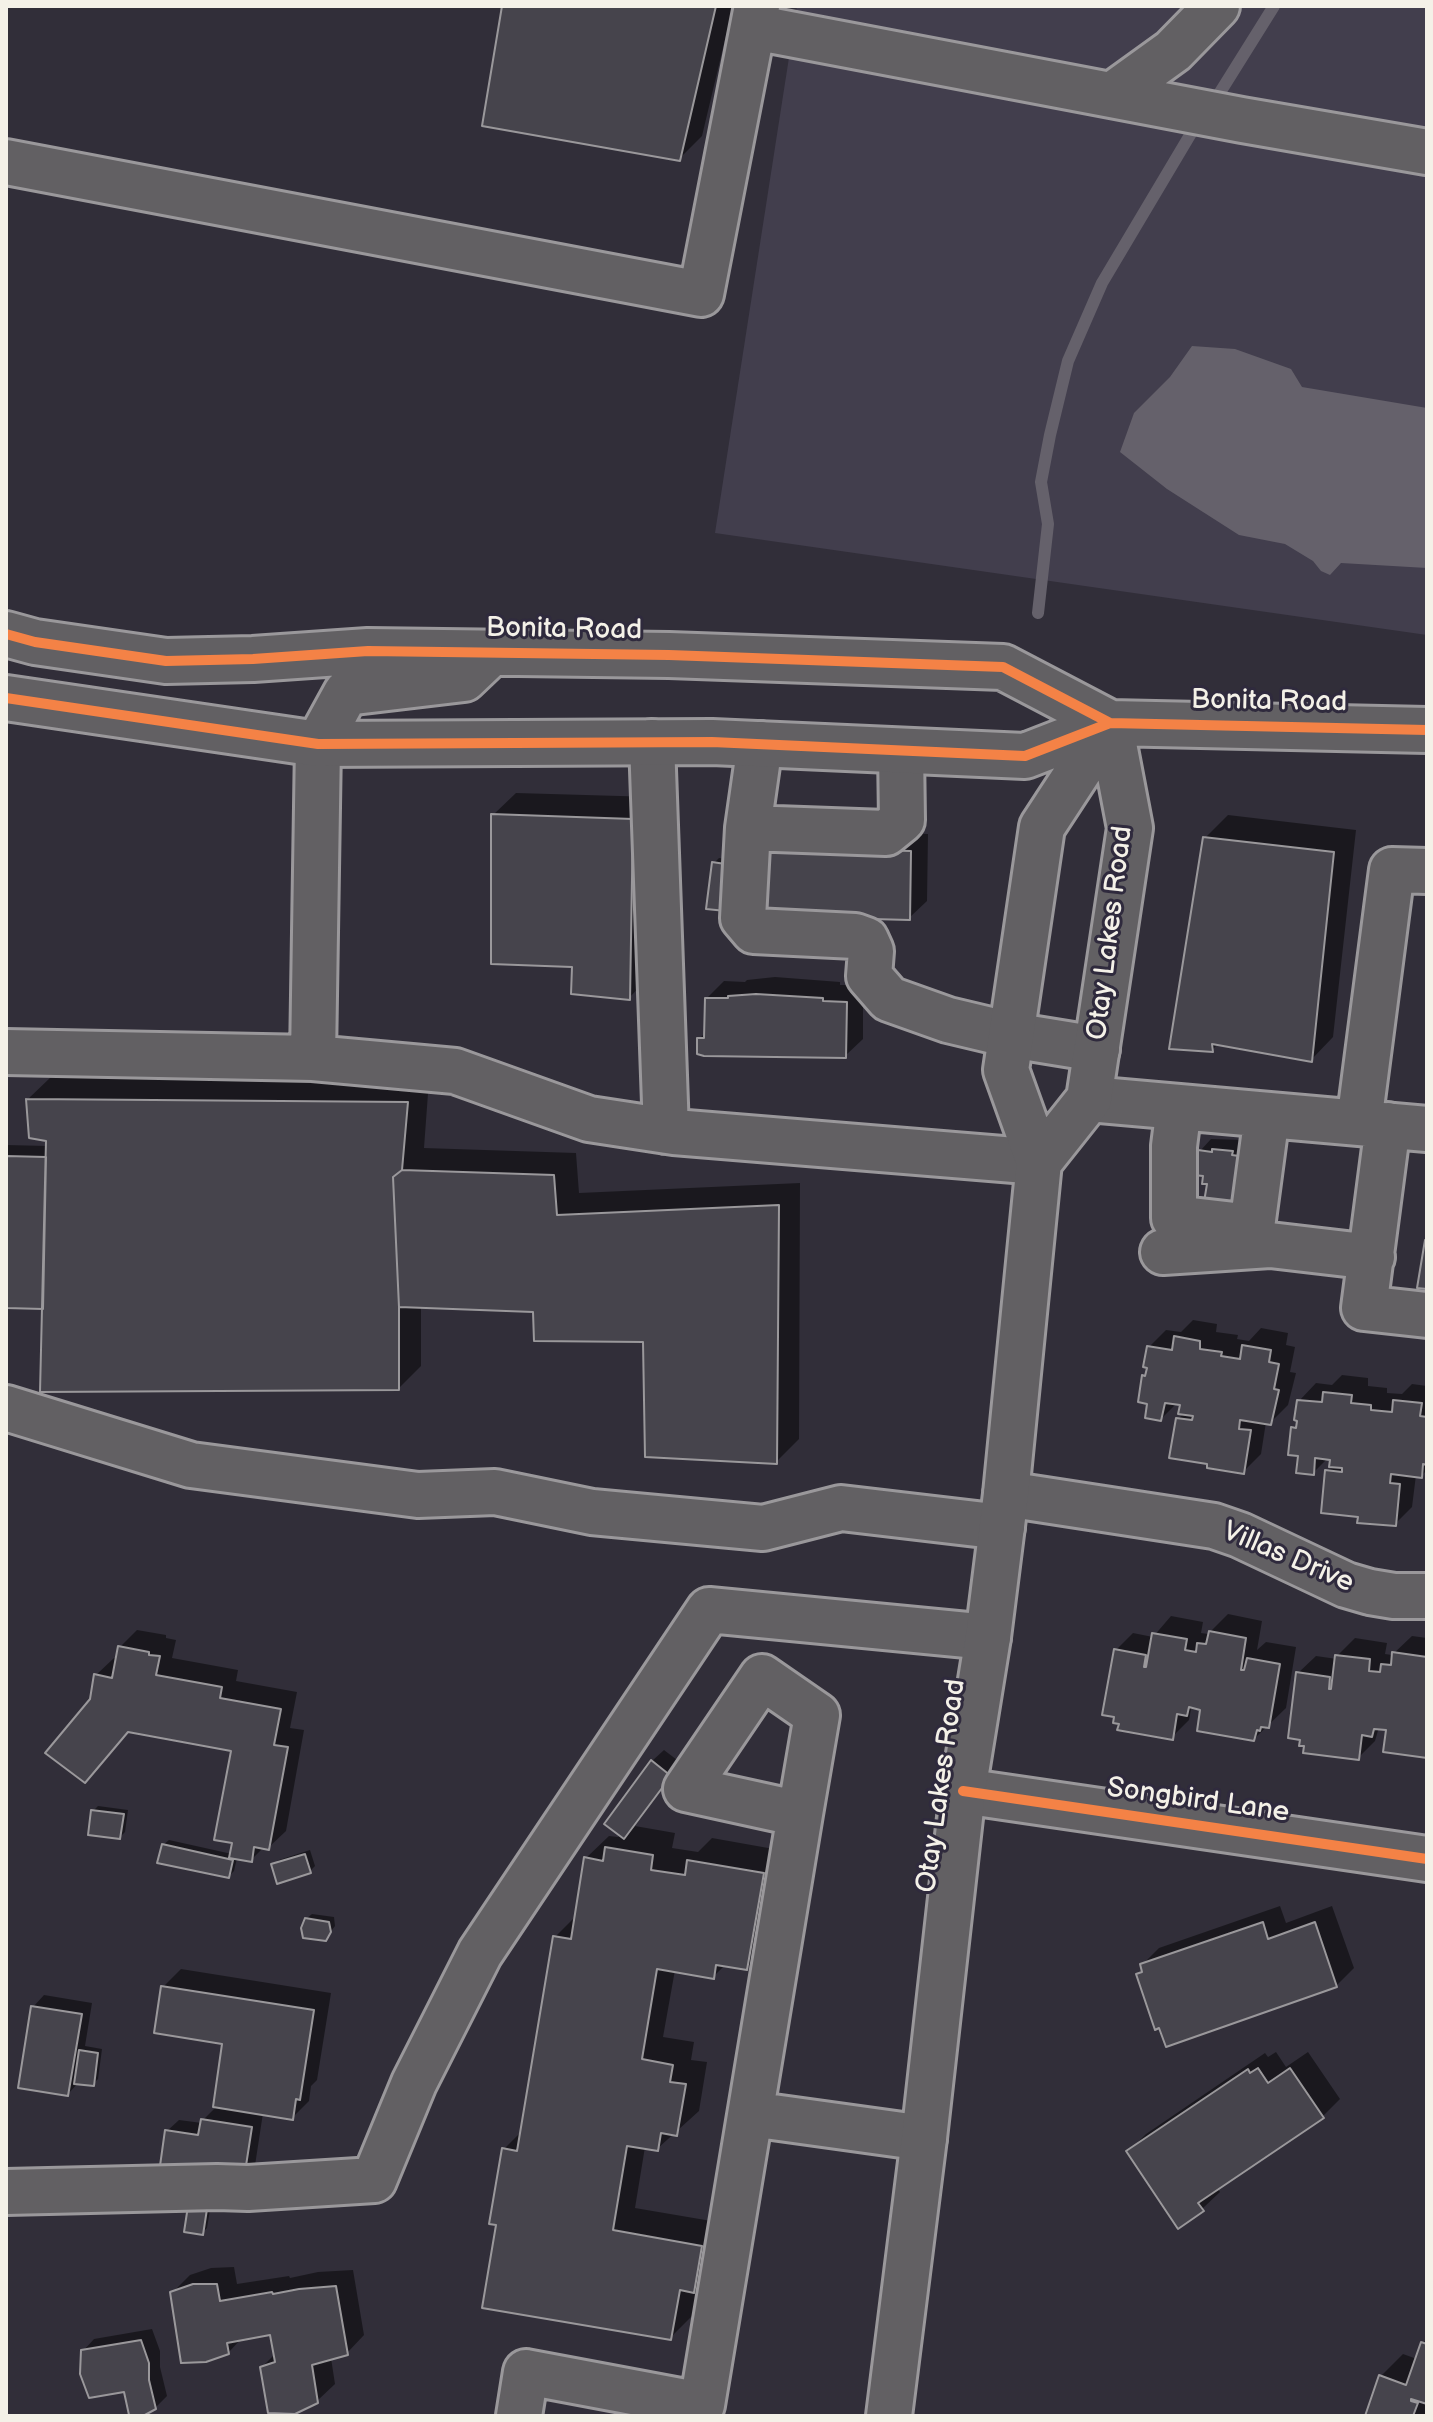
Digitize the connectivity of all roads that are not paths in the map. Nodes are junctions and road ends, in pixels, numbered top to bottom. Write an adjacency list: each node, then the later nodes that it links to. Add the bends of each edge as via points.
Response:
1 (1217, 6): 3 (main road, via 1173,51)
2 (755, 17): 3 (main road); 5 (main road, via 701,294)
3 (1112, 95): 4 (main road)
4 (1427, 152)
5 (6, 162)
6 (6, 634): 7 (main road, Bonita Road, via 166,661 368,651)
7 (493, 652): 9 (main road, Bonita Road, via 1003,667); 12 (main road, via 464,679 346,693)
8 (6, 698): 12 (main road, Bonita Road)
9 (1110, 723): 10 (main road, Bonita Road); 14 (main road, Bonita Road, via 1025,756); 17 (main road, Otay Lakes Road, via 1042,827); 18 (main road, Otay Lakes Road, via 1130,828)
10 (1427, 730)
11 (652, 742): 12 (main road, Bonita Road); 13 (main road, Bonita Road); 25 (main road)
12 (318, 744): 20 (main road)
13 (760, 744): 14 (main road, Bonita Road); 15 (main road)
14 (901, 751): 15 (main road, via 902,820 886,833)
15 (748, 828): 17 (main road, via 743,918 754,931 866,940 871,951 869,976 889,999)
16 (1427, 871): 24 (main road, via 1392,870)
17 (1011, 1035): 18 (main road); 26 (main road, Otay Lakes Road, via 1006,1070)
18 (1097, 1049): 21 (main road, Otay Lakes Road)
19 (6, 1052): 20 (main road)
20 (313, 1058): 25 (main road, via 455,1071 589,1119)
21 (1089, 1099): 22 (main road); 26 (main road, Otay Lakes Road)
22 (1179, 1107): 23 (main road); 23 (main road, via 1174,1218 1252,1227)
23 (1267, 1115): 24 (main road)
24 (1391, 1126): 28 (main road)
25 (666, 1131): 26 (main road)
26 (1039, 1162): 31 (main road, Otay Lakes Road)
27 (1163, 1252): 28 (main road, via 1270,1245)
28 (1372, 1257): 29 (main road, via 1364,1308)
29 (1427, 1315)
30 (6, 1408): 31 (main road, Villas Drive, via 191,1465 418,1495 495,1492 592,1512 763,1528 841,1508)
31 (1004, 1511): 32 (main road, Villas Drive, via 1214,1526 1346,1585 1394,1596); 33 (main road, Otay Lakes Road)
32 (1427, 1596)
33 (988, 1637): 34 (main road, Otay Lakes Road); 39 (main road, via 709,1610 480,1953 414,2083 374,2180)
34 (963, 1791): 36 (main road, Songbird Lane); 38 (main road, Otay Lakes Road)
35 (800, 1814): 37 (main road)
36 (1427, 1859)
37 (751, 2114): 38 (main road); 40 (main road, via 702,2405 526,2372)
38 (924, 2138): 41 (main road, Otay Lakes Road)
39 (6, 2192)
40 (519, 2416)
41 (889, 2416)

